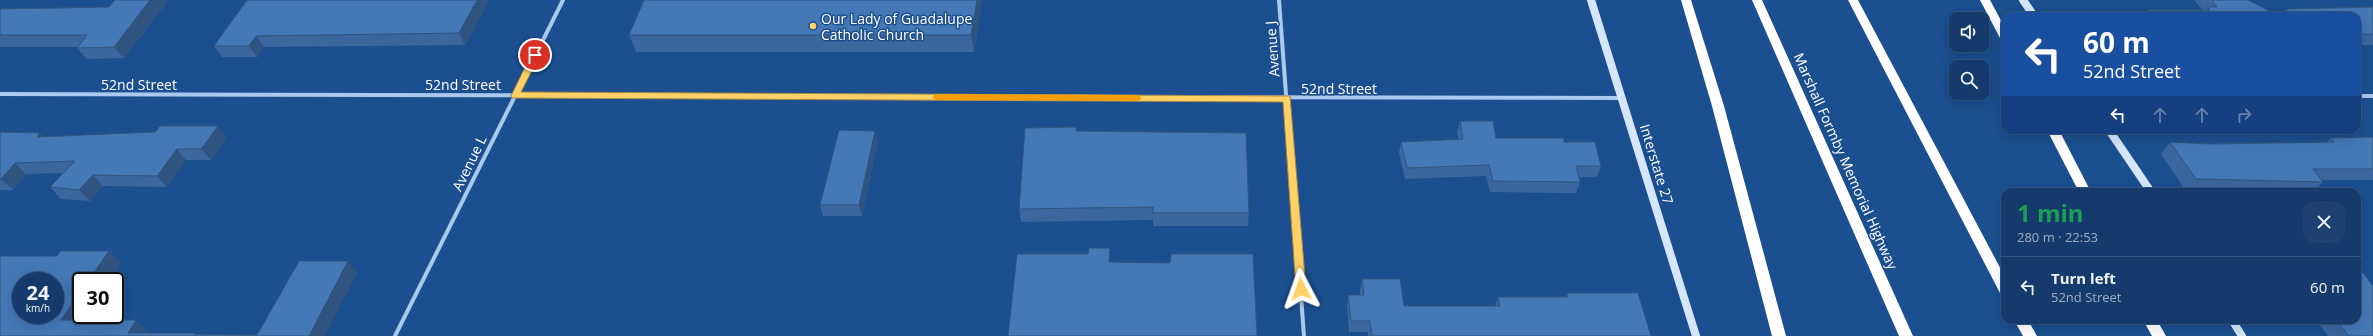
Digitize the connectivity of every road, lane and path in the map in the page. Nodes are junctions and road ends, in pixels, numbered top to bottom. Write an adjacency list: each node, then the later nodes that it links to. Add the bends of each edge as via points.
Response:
1 (562, 0): 12 (street, Avenue L)
2 (1279, 0): 15 (street, Avenue J)
3 (1591, 0): 16 (main road, Interstate 27)
4 (1686, 0): 28 (highway, via 1718,106)
5 (1757, 0): 29 (highway, Marshall Formby Memorial Highway)
6 (1853, 0): 21 (highway)
7 (1985, 0): 10 (highway)
8 (2023, 0): 9 (main road)
9 (2031, 12)
10 (2001, 30)
11 (0, 94): 12 (street, 52nd Street)
12 (515, 96): 15 (street, 52nd Street); 25 (street, Avenue L)
13 (2361, 96): 14 (street)
14 (2373, 96)
15 (1287, 98): 16 (street, 52nd Street); 26 (street, Avenue J)
16 (1622, 98): 27 (main road, Interstate 27)
17 (2055, 134): 19 (highway)
18 (2112, 134): 20 (main road)
19 (2083, 188)
20 (2148, 188)
21 (2001, 281)
22 (2023, 324): 30 (highway)
23 (2152, 324): 31 (highway)
24 (2234, 324): 32 (main road)
25 (395, 336)
26 (1304, 336)
27 (1696, 336)
28 (1779, 336)
29 (1906, 336)
30 (2030, 336)
31 (2159, 336)
32 (2242, 336)

